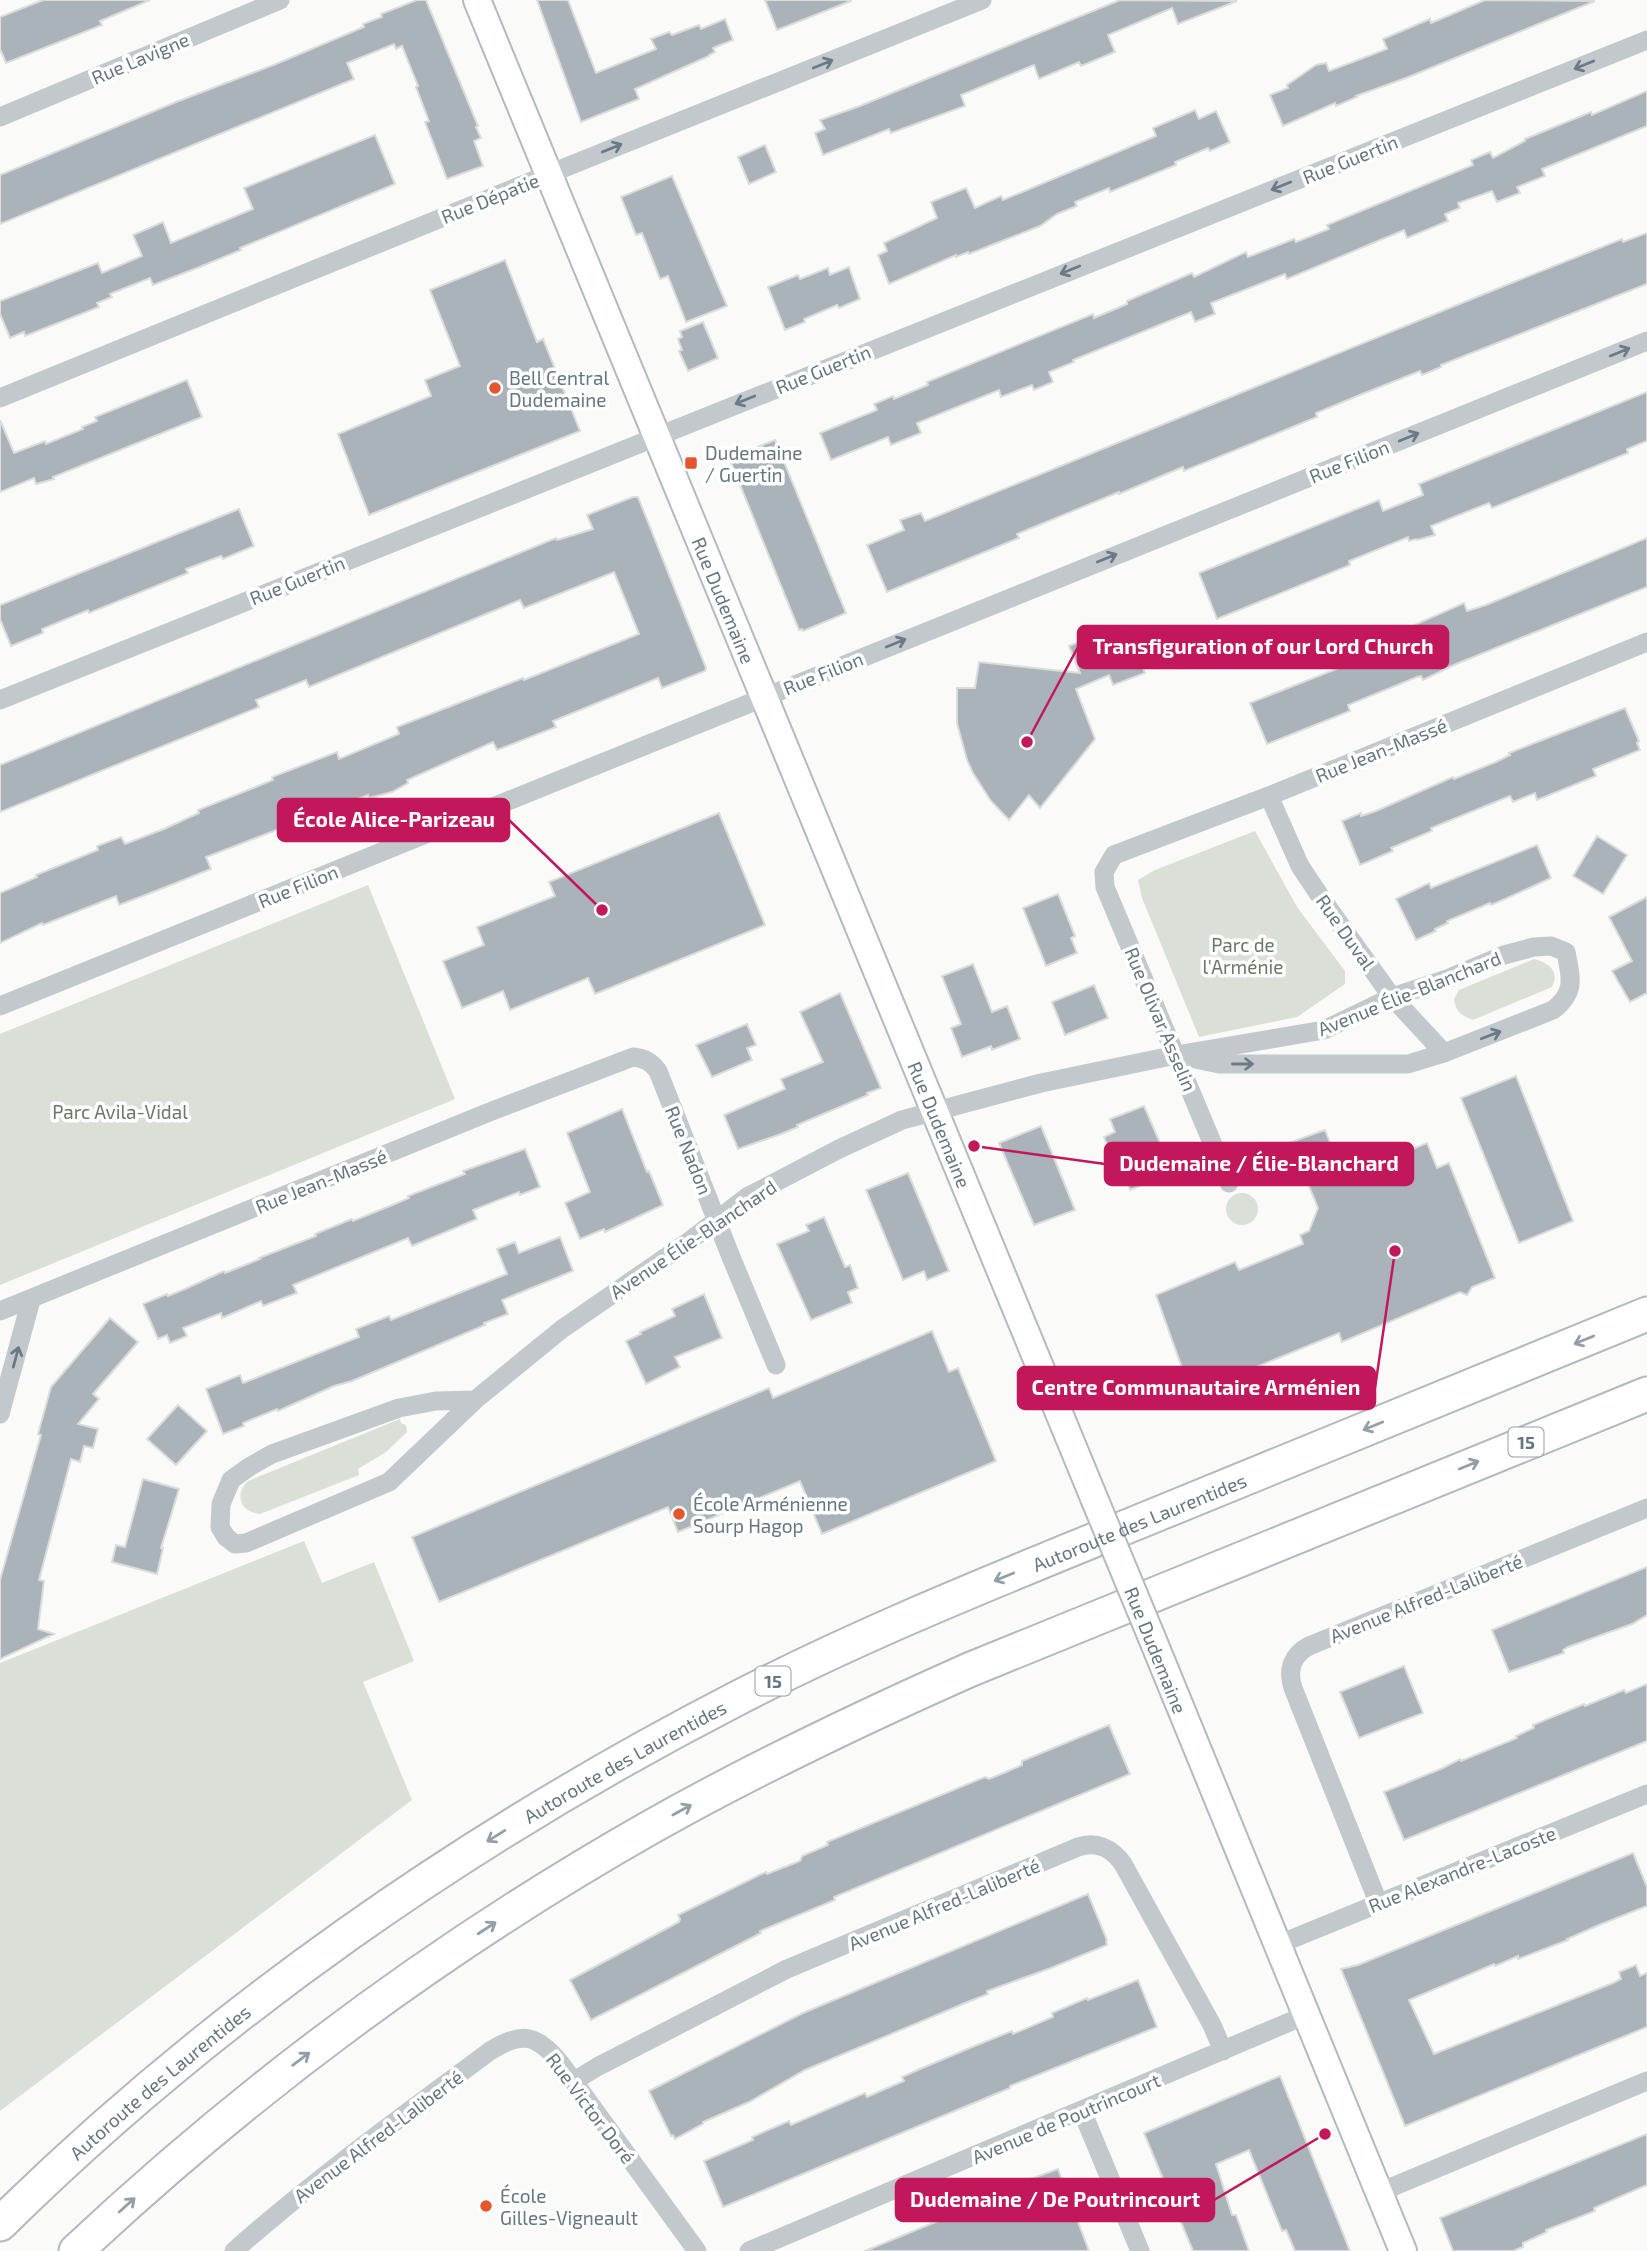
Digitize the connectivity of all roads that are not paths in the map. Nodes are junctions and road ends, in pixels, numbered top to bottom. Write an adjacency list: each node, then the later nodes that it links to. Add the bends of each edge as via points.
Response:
1 (280, 0): 5 (street, Rue Lavigne)
2 (477, 0): 6 (street, Rue Dudemaine)
3 (982, 0): 6 (street, Rue Dépatie, one-way to 3)
4 (1647, 40): 9 (street, Rue Guertin, one-way to 9)
5 (0, 117)
6 (548, 174): 8 (street, Rue Dépatie); 9 (street, Rue Dudemaine)
7 (1647, 341): 11 (street, Rue Filion, one-way to 7)
8 (0, 398)
9 (656, 435): 11 (street, Rue Dudemaine); 12 (street, Rue Guertin)
10 (1647, 642): 13 (street, Rue Jean-Massé)
11 (764, 696): 16 (street, Rue Filion); 20 (street, Rue Dudemaine)
12 (0, 700)
13 (1269, 796): 14 (street, Rue Jean-Massé); 15 (street, Rue Duval, via 1300,866)
14 (1114, 855): 18 (street, Rue Olivar Asselin, via 1104,872 1105,887)
15 (1392, 997): 17 (street, Rue Duval); 17 (street, Avenue Élie-Blanchard, one-way to 15, via 1553,1010 1568,993 1572,979 1566,952 1534,947); 18 (street, Avenue Élie-Blanchard, via 1324,1030)
16 (0, 1006)
17 (1444, 1053): 18 (street, Avenue Élie-Blanchard, one-way to 17, via 1219,1064 1408,1064)
18 (1176, 1055): 20 (street, Avenue Élie-Blanchard); 21 (street, Rue Olivar Asselin)
19 (643, 1058): 22 (street, Rue Nadon, via 658,1071); 23 (street, Rue Jean-Massé, via 633,1056 518,1101)
20 (934, 1111): 22 (street, Avenue Élie-Blanchard, via 911,1116 839,1149); 33 (street, Rue Dudemaine, bridge)
21 (1229, 1183)
22 (717, 1219): 26 (street, Rue Nadon); 28 (street, Avenue Élie-Blanchard, via 562,1329)
23 (31, 1300): 24 (street, Rue Jean-Massé); 29 (street, one-way to 23)
24 (0, 1311)
25 (1647, 1314): 41 (highway, Autoroute des Laurentides / 15, one-way to 41, via 912,1616 739,1697 640,1750 450,1865 295,1974 172,2070)
26 (776, 1365)
27 (1647, 1394): 42 (highway, 15, one-way to 27, via 254,2096 389,1994 542,1892 706,1797 853,1722 969,1670)
28 (475, 1400): 28 (street, Avenue Élie-Blanchard, via 399,1408 272,1454 232,1480 221,1504 220,1527 234,1544 246,1543 389,1482)
29 (0, 1414)
30 (1647, 1508): 32 (street, Avenue Alfred-Laliberté, via 1309,1646 1295,1657 1290,1674 1293,1688)
31 (1647, 1794): 32 (street, Rue Alexandre-Lacoste)
32 (1378, 1902): 33 (street, Rue Alexandre-Lacoste)
33 (1277, 1945): 34 (street, Rue Dudemaine)
34 (1306, 2015): 36 (street, Avenue de Poutrincourt); 40 (street, Rue Dudemaine)
35 (530, 2039): 37 (street, Rue Victor Doré, via 550,2051); 43 (street, Avenue Alfred-Laliberté, via 515,2038 490,2051 339,2164)
36 (1223, 2051): 37 (street, Avenue Alfred-Laliberté, via 1123,1864 1110,1850 1090,1845 787,1969); 39 (street, Avenue de Poutrincourt)
37 (574, 2081): 44 (street, Rue Victor Doré)
38 (1647, 2081): 40 (street)
39 (1083, 2111): 45 (street, Avenue de Poutrincourt); 46 (street)
40 (1380, 2192): 47 (street, Rue Dudemaine)
41 (0, 2224)
42 (76, 2251)
43 (234, 2251)
44 (697, 2251)
45 (749, 2251)
46 (1140, 2251)
47 (1403, 2251)

